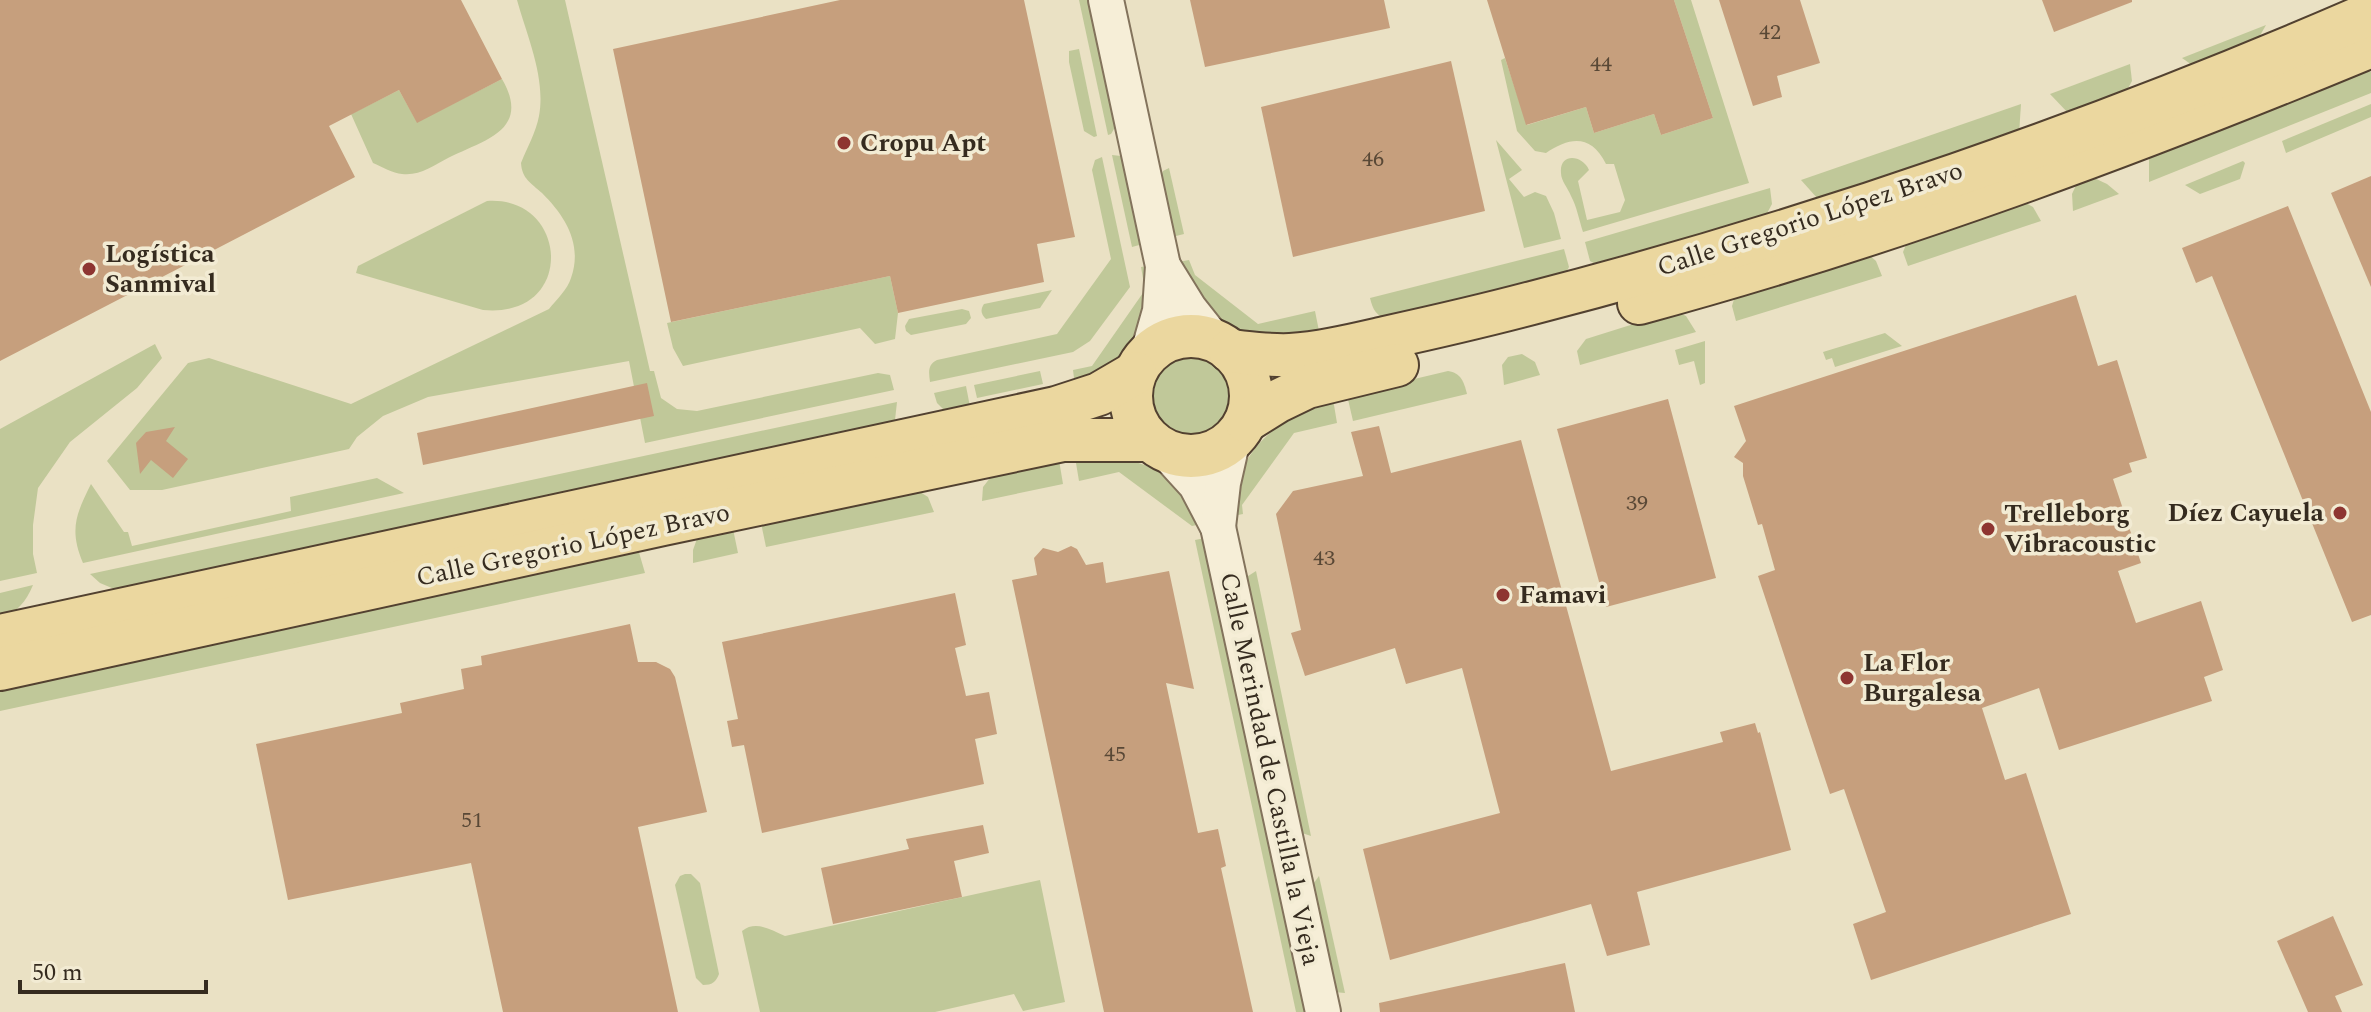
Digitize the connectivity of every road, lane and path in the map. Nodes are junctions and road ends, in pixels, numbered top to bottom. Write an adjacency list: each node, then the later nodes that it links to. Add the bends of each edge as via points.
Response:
1 (1106, 0): 4 (street)
2 (2371, 13): 5 (main road, Calle Gregorio López Bravo, via 2049,141 1677,262 1462,321 1331,350 1291,355)
3 (2371, 46): 7 (main road, Calle Gregorio López Bravo, via 2118,148 1882,230 1703,286 1325,381 1290,395)
4 (1163, 266): 5 (street, via 1189,308); 6 (street, via 1160,311)
5 (1223, 346): 6 (main road, via 1188,336 1160,344); 7 (main road, via 1239,360 1250,383 1250,409)
6 (1142, 363): 8 (main road, via 1131,385 1132,409 1141,431); 10 (main road, Calle Gregorio López Bravo, via 1099,394 1056,408)
7 (1240, 430): 8 (main road, via 1208,454 1194,457); 9 (street, Calle Merindad de Castilla la Vieja, via 1223,483)
8 (1157, 445): 9 (street, Calle Merindad de Castilla la Vieja, via 1196,485); 11 (main road, Calle Gregorio López Bravo, via 1063,440)
9 (1218, 527): 12 (street, Calle Merindad de Castilla la Vieja)
10 (0, 636)
11 (0, 669)
12 (1323, 1012)

